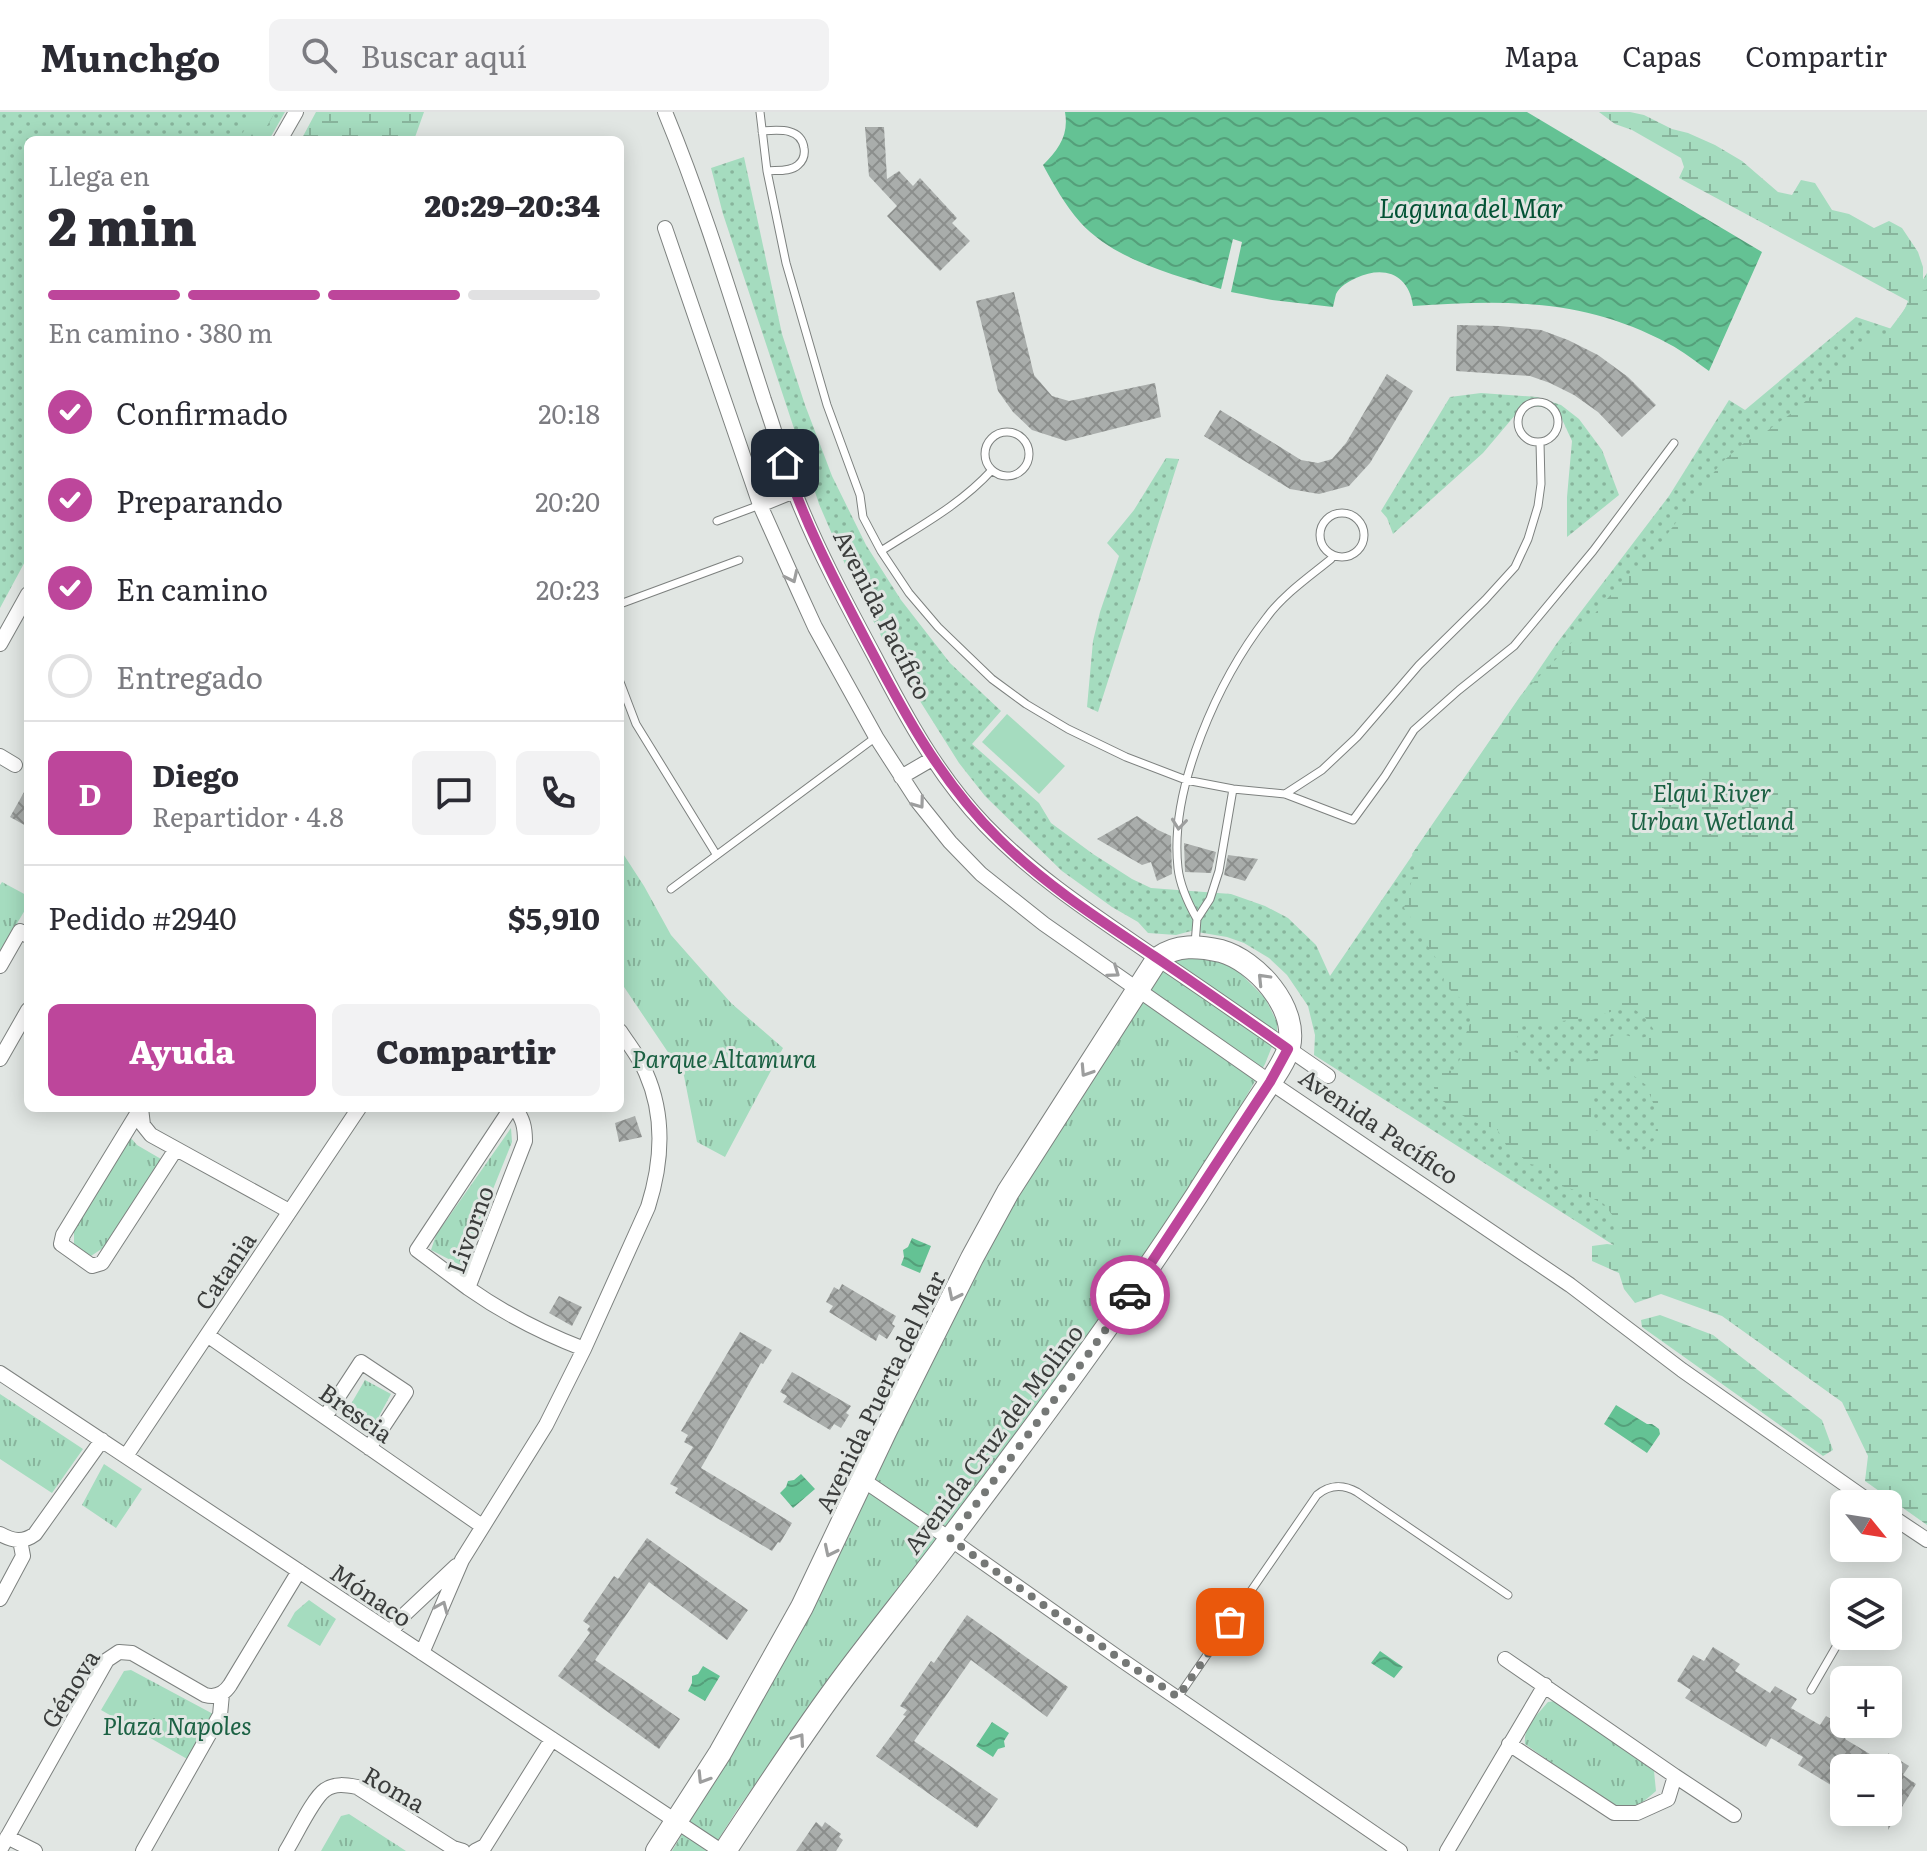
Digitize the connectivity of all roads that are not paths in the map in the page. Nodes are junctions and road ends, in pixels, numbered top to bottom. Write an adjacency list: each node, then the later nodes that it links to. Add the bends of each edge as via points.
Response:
1 (296, 112): 5 (street)
2 (665, 112): 11 (street, Avenida Pacífico)
3 (760, 112): 4 (lane)
4 (762, 131): 6 (lane); 6 (lane, via 794,132 805,155 798,166)
5 (282, 136)
6 (767, 171): 14 (lane, via 786,263 827,405 863,517)
7 (665, 228): 12 (street, Avenida Pacífico)
8 (1540, 442): 8 (lane, via 1551,437 1558,419 1553,408 1534,402 1521,411 1517,426 1524,437); 28 (lane, via 1538,506 1515,567 1357,737 1322,770)
9 (1674, 443): 28 (lane, via 1514,646 1414,730 1353,820)
10 (992, 470): 10 (lane, via 1004,475 1020,472 1028,458 1022,437 1006,431 990,439 985,455); 14 (lane, via 957,503)
11 (794, 491): 12 (street); 23 (street, Avenida Pacífico, via 854,618)
12 (760, 505): 13 (lane); 21 (street, Avenida Pacífico, one-way to 21, via 815,627)
13 (717, 521)
14 (881, 551): 26 (lane, via 938,627 1008,691 1068,729)
15 (1333, 555): 15 (lane, via 1351,556 1361,547 1364,532 1353,516 1332,516 1323,526 1323,546); 26 (lane, via 1269,614 1242,653)
16 (739, 560): 18 (lane)
17 (24, 601): 19 (street)
18 (624, 603)
19 (0, 644)
20 (624, 692): 29 (lane, via 636,724)
21 (876, 737): 25 (street, Avenida Pacífico); 29 (lane)
22 (0, 756): 24 (street)
23 (932, 759): 25 (street); 34 (street, Avenida Pacífico, via 963,801 1026,864)
24 (15, 765)
25 (901, 777): 36 (street, Avenida Pacífico, one-way to 36, via 981,874)
26 (1186, 780): 27 (lane); 31 (lane, one-way to 31, via 1178,868)
27 (1233, 789): 28 (lane); 31 (lane, via 1215,888)
28 (1285, 794)
29 (716, 854): 30 (lane)
30 (671, 889)
31 (1197, 919): 33 (lane)
32 (24, 934): 35 (street, via 20,931)
33 (1195, 947): 34 (street); 39 (street, Avenida Pacífico, one-way to 33, via 1286,1015 1266,981 1228,953)
34 (1158, 958): 36 (street, Avenida Puerta del Mar); 39 (street, Avenida Pacífico)
35 (0, 966)
36 (1138, 989): 42 (street, Avenida Pacífico); 58 (street, Avenida Puerta del Mar, one-way to 58, via 1008,1192)
37 (24, 1017): 40 (street)
38 (624, 1037): 52 (street, via 652,1089 659,1128 658,1168 648,1207)
39 (1288, 1049): 41 (street, Avenida Pacífico); 42 (street, Avenida Cruz del Molino)
40 (0, 1059)
41 (1328, 1076)
42 (1270, 1082): 59 (street, Avenida Pacífico, via 1570,1285); 63 (street, Avenida Cruz del Molino, via 1087,1356)
43 (138, 1112): 48 (street, via 61,1244 92,1266 102,1263)
44 (141, 1112): 48 (street, via 151,1135)
45 (356, 1112): 49 (street, Catania)
46 (510, 1112): 50 (street, via 417,1250)
47 (517, 1112): 50 (street, Livorno, via 523,1119 525,1141)
48 (176, 1149): 49 (street)
49 (289, 1211): 51 (street, Catania)
50 (468, 1288): 52 (street, Livorno, via 513,1317)
51 (207, 1335): 54 (street, Brescia); 57 (street, Catania)
52 (584, 1349): 61 (street, via 546,1425)
53 (0, 1373): 55 (street, Mónaco)
54 (325, 1417): 56 (street, Brescia); 56 (street, via 361,1362 406,1392)
55 (102, 1440): 57 (street, Mónaco); 64 (street, via 35,1534)
56 (369, 1448): 61 (street, Brescia)
57 (126, 1456): 67 (street, Mónaco)
58 (863, 1480): 63 (street); 82 (street, Avenida Puerta del Mar, one-way to 82, via 802,1607)
59 (1853, 1490)
60 (1902, 1523): 65 (street)
61 (482, 1526): 66 (street)
62 (0, 1534): 64 (street)
63 (950, 1539): 77 (street); 90 (street, Avenida Cruz del Molino, one-way to 63, via 843,1678)
64 (20, 1540): 69 (street, via 23,1556)
65 (1927, 1540)
66 (462, 1560): 70 (street); 72 (street, one-way to 66)
67 (299, 1571): 70 (street, Mónaco); 76 (street)
68 (1508, 1595): 77 (lane, via 1357,1492 1330,1487 1317,1495)
69 (0, 1599)
70 (391, 1632): 72 (street, Mónaco)
71 (1834, 1650): 75 (lane)
72 (422, 1653): 78 (street, Mónaco)
73 (1505, 1659): 74 (street)
74 (1545, 1685): 79 (street); 80 (street)
75 (1811, 1690)
76 (222, 1694): 83 (street, Génova, via 205,1695 132,1653 113,1655); 86 (street, via 220,1715)
77 (1178, 1697): 91 (street)
78 (552, 1739): 82 (street, Mónaco); 88 (street, via 485,1846)
79 (1509, 1744): 80 (street, via 1614,1813 1637,1813 1668,1799); 92 (street)
80 (1675, 1776): 81 (street)
81 (1734, 1815)
82 (676, 1821): 89 (street, Avenida Puerta del Mar); 90 (street, Mónaco)
83 (4, 1843): 85 (street)
84 (288, 1850): 87 (street, Roma, via 315,1802 325,1790 342,1784 357,1787)
85 (35, 1851)
86 (143, 1851)
87 (463, 1851)
88 (475, 1851)
89 (657, 1851)
90 (723, 1851)
91 (1400, 1851)
92 (1447, 1851)

